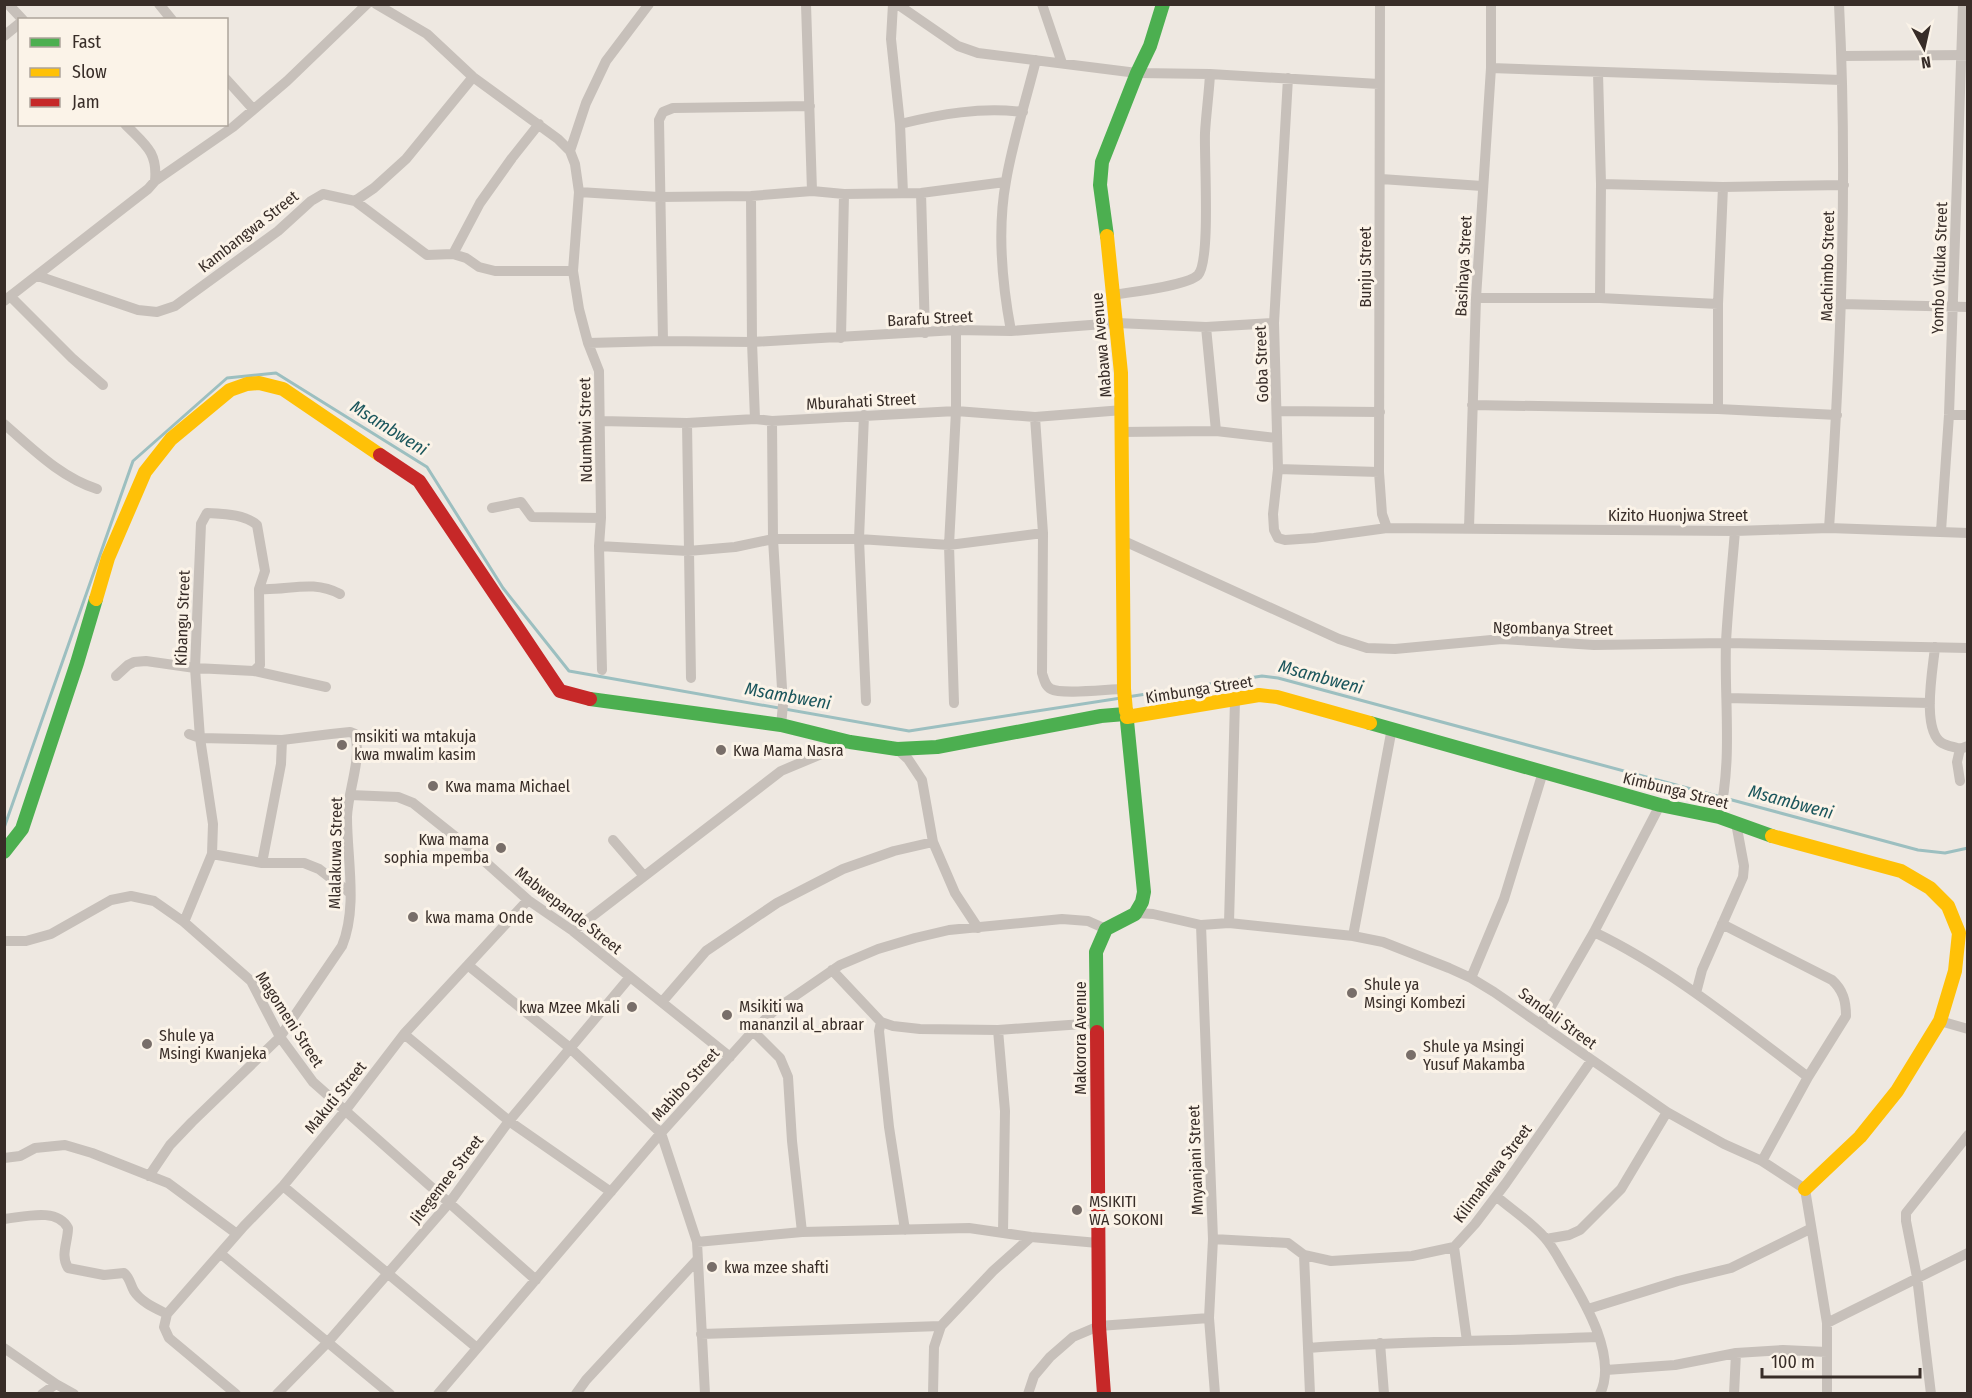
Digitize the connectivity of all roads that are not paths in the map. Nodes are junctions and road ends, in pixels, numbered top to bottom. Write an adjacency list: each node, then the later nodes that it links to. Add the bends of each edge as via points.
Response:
1 (8, 4): 14 (street)
2 (159, 4): 15 (street)
3 (367, 4): 32 (street)
4 (376, 4): 26 (street, via 427,34)
5 (650, 4): 37 (street, via 606,61)
6 (806, 4): 31 (street)
7 (895, 4): 20 (street, via 958,46 978,53); 35 (street, via 891,39)
8 (1042, 4): 21 (street)
9 (1163, 4): 23 (street, Mabawa Avenue)
10 (1380, 4): 30 (street, Bunju Street)
11 (1491, 4): 22 (street, Basihaya Street)
12 (1839, 4): 19 (street, Machimbo Street)
13 (1963, 4): 18 (street, Yombo Vituka Street)
14 (21, 18)
15 (170, 18)
16 (18, 26): 17 (street)
17 (4, 36)
18 (1964, 54): 19 (street); 38 (street, Yombo Vituka Street)
19 (1842, 56): 28 (street, Machimbo Street)
20 (1036, 60): 21 (street); 33 (street)
21 (1062, 63): 23 (street)
22 (1491, 68): 24 (street); 44 (street, Basihaya Street)
23 (1137, 73): 25 (street); 57 (street, Mabawa Avenue, via 1102,162)
24 (1598, 73): 28 (street); 42 (street)
25 (1210, 74): 27 (street); 57 (street, via 1203,265 1197,276 1184,282)
26 (472, 76): 34 (street); 53 (street, via 406,159)
27 (1288, 78): 30 (street); 66 (street, Goba Street)
28 (1840, 80): 43 (street, Machimbo Street)
29 (228, 81): 32 (street)
30 (1379, 84): 39 (street, Bunju Street)
31 (810, 106): 46 (street); 52 (street, via 673,108 663,112 659,120)
32 (253, 109): 40 (street)
33 (1023, 112): 35 (street, via 974,110); 41 (street)
34 (539, 124): 37 (street); 54 (street, via 480,203)
35 (900, 124): 48 (street)
36 (127, 126): 40 (street, via 149,149 156,165)
37 (570, 151): 47 (street, Ndumbwi Street)
38 (1962, 174): 63 (street, Yombo Vituka Street)
39 (1381, 179): 44 (street); 81 (street, Bunju Street)
40 (154, 181): 56 (street)
41 (1005, 182): 49 (street); 69 (street, via 1001,244)
42 (1601, 184): 45 (street); 59 (street)
43 (1844, 185): 45 (street); 62 (street, Machimbo Street)
44 (1482, 186): 58 (street, Basihaya Street)
45 (1723, 187): 61 (street)
46 (812, 191): 50 (street); 51 (street)
47 (579, 192): 52 (street); 55 (street, Ndumbwi Street)
48 (903, 193): 49 (street); 50 (street)
49 (921, 193): 70 (street)
50 (844, 194): 71 (street)
51 (751, 196): 52 (street); 73 (street)
52 (659, 197): 72 (street)
53 (355, 201): 54 (street, Kambangwa Street, via 427,255); 56 (street, Kambangwa Street, via 323,194 175,306 157,312 120,305)
54 (453, 254): 55 (street, Kambangwa Street, via 495,271)
55 (573, 272): 74 (street, Ndumbwi Street)
56 (38, 276): 60 (street)
57 (1113, 295): 65 (street, Mabawa Avenue)
58 (1476, 298): 59 (street); 76 (street, Basihaya Street)
59 (1600, 298): 61 (street)
60 (8, 299): 75 (street)
61 (1718, 304): 77 (street)
62 (1841, 304): 63 (street); 83 (street, Machimbo Street)
63 (1953, 307): 64 (street); 84 (street, Yombo Vituka Street)
64 (1968, 307)
65 (1117, 323): 67 (street, Barafu Street); 69 (street, Barafu Street); 78 (street, Mabawa Avenue)
66 (1274, 323): 67 (street, Barafu Street); 80 (street, Goba Street)
67 (1206, 327): 92 (street)
68 (956, 330): 69 (street, Barafu Street); 70 (street, Barafu Street); 79 (street)
69 (1011, 331)
70 (925, 333): 71 (street, Barafu Street)
71 (841, 338): 73 (street, Barafu Street)
72 (663, 341): 73 (street, Barafu Street); 74 (street, Barafu Street)
73 (752, 342): 87 (street)
74 (588, 343): 88 (street, Ndumbwi Street, via 599,371)
75 (104, 385)
76 (1472, 405): 77 (street); 101 (street, Basihaya Street)
77 (1718, 409): 83 (street)
78 (1123, 410): 86 (street, Mburahati Street); 93 (street, Mabawa Avenue)
79 (956, 411): 82 (street, Mburahati Street); 86 (street, Mburahati Street); 110 (street)
80 (1278, 411): 81 (street); 94 (street, Goba Street)
81 (1380, 412): 96 (street, Bunju Street)
82 (864, 415): 89 (street, Mburahati Street); 108 (street)
83 (1837, 415): 102 (street, Machimbo Street)
84 (1949, 415): 85 (street); 104 (street, Yombo Vituka Street)
85 (1968, 416)
86 (1035, 417): 105 (street)
87 (755, 419): 89 (street, Mburahati Street); 91 (street, Mburahati Street)
88 (601, 421): 91 (street, Mburahati Street); 99 (street, Ndumbwi Street)
89 (772, 421): 107 (street)
90 (4, 423): 97 (street, via 46,461)
91 (687, 423): 112 (street)
92 (1216, 431): 93 (street); 94 (street)
93 (1120, 432): 109 (street, Mabawa Avenue)
94 (1277, 438): 95 (street, Goba Street)
95 (1278, 469): 96 (street); 100 (street, Goba Street, via 1273,514 1278,538 1305,539)
96 (1379, 471): 100 (street, Bunju Street, via 1382,514)
97 (97, 489)
98 (492, 508): 99 (street, via 521,502 532,517)
99 (601, 518): 111 (street, Ndumbwi Street)
100 (1388, 528): 101 (street, Kizito Huonjwa Street)
101 (1469, 528): 103 (street, Kizito Huonjwa Street)
102 (1829, 528): 103 (street, Kizito Huonjwa Street); 104 (street, Kizito Huonjwa Street)
103 (1735, 531): 115 (street)
104 (1941, 531): 106 (street, Kizito Huonjwa Street)
105 (1043, 533): 110 (street); 129 (street, via 1045,682 1051,689)
106 (1968, 533)
107 (773, 539): 108 (street); 112 (street); 130 (street)
108 (858, 539): 110 (street); 126 (street)
109 (1124, 540): 115 (street, Ngombanya Street, via 1339,639 1367,648 1502,639 1594,645); 129 (street, Mabawa Avenue)
110 (949, 545): 127 (street)
111 (599, 546): 112 (street); 119 (street, Ndumbwi Street)
112 (688, 552): 122 (street)
113 (259, 589): 114 (street, via 312,585); 118 (street, Kibangu Street, via 265,571 257,525 250,519 207,513 201,524); 120 (street, Kibangu Street, via 260,665)
114 (340, 594)
115 (1726, 643): 116 (street, Ngombanya Street); 124 (street)
116 (1935, 647): 117 (street, Ngombanya Street); 128 (street)
117 (1968, 648)
118 (195, 668): 120 (street); 121 (street, via 134,662); 133 (street, Kibangu Street)
119 (602, 670)
120 (255, 671): 123 (street)
121 (116, 676)
122 (691, 678)
123 (326, 687)
124 (1727, 698): 128 (street); 142 (street)
125 (1235, 700): 129 (street, Kimbunga Street); 131 (street, Kimbunga Street, via 1259,695 1277,697); 154 (street)
126 (866, 701)
127 (954, 703)
128 (1930, 703): 137 (street, via 1930,718 1941,743)
129 (1125, 704): 136 (street, Kimbunga Street, via 1101,716 937,747); 152 (street, via 1143,892)
130 (782, 715): 135 (street, Kimbunga Street); 146 (street, Kimbunga Street, via 578,697 560,691 418,481 283,389 248,384 230,390 171,439 145,472 108,558 22,829)
131 (1392, 728): 138 (street, Kimbunga Street); 161 (street)
132 (189, 734): 133 (street, Mlalakuwa Street)
133 (201, 738): 134 (street, Mlalakuwa Street); 147 (street, Kibangu Street, via 213,824)
134 (282, 740): 140 (street, Mlalakuwa Street, via 355,734); 148 (street)
135 (850, 742): 136 (street, Kimbunga Street); 149 (street, via 781,771)
136 (897, 748): 145 (street, via 922,780)
137 (1964, 748): 139 (street, via 1957,762)
138 (1543, 772): 141 (street, Kimbunga Street); 166 (street, via 1503,899)
139 (1960, 781)
140 (350, 795): 150 (street, Mlalakuwa Street); 151 (street, Mabwepande Street, via 398,797 413,803)
141 (1660, 805): 142 (street, Kimbunga Street); 160 (street)
142 (1720, 811): 143 (street, Kimbunga Street)
143 (1736, 823): 155 (street, via 1743,877); 169 (street, Kimbunga Street, via 1901,871 1930,888 1948,906 1959,933 1955,971)
144 (613, 840): 149 (street)
145 (933, 842): 157 (street, via 955,893); 168 (street, via 843,869 777,903 706,951)
146 (4, 852)
147 (212, 854): 148 (street); 153 (street, Kibangu Street)
148 (262, 863): 150 (street, via 312,865)
149 (645, 876): 159 (street)
150 (350, 893): 177 (street, Mlalakuwa Street, via 348,931 342,946)
151 (528, 900): 159 (street, Mabwepande Street); 163 (street, Makuti Street)
152 (1137, 914): 156 (street, Sandali Street); 158 (street)
153 (184, 922): 162 (street, Magomeni Street, via 154,901 131,896 111,900 51,934 26,941); 177 (street, Magomeni Street, via 251,981)
154 (1229, 923): 156 (street, Sandali Street); 161 (street, Sandali Street)
155 (1722, 924): 167 (street); 181 (street, via 1840,987 1846,1016)
156 (1201, 925): 202 (street, Mnyanjani Street)
157 (978, 928): 158 (street, Mabibo Street, via 1062,919 1088,921); 164 (street, Mabibo Street, via 949,930 887,946)
158 (1106, 929): 171 (street, Makorora Avenue, via 1096,952)
159 (573, 931): 165 (street, Mabwepande Street)
160 (1594, 932): 167 (street, via 1623,946); 172 (street)
161 (1353, 936): 166 (street, Sandali Street, via 1383,942)
162 (4, 941)
163 (469, 966): 176 (street, Makuti Street); 178 (street)
164 (832, 970): 170 (street); 175 (street, Mabibo Street, via 776,1009)
165 (630, 977): 168 (street, Mabwepande Street); 178 (street, Jitegemee Street)
166 (1471, 978): 172 (street, Sandali Street)
167 (1695, 993): 181 (street)
168 (662, 1002): 179 (street, Mabwepande Street)
169 (1940, 1021): 173 (street); 191 (street, Kimbunga Street, via 1897,1090 1860,1137)
170 (881, 1022): 174 (street, via 920,1029); 197 (street, via 889,1127)
171 (1097, 1023): 174 (street); 205 (street, Makorora Avenue)
172 (1541, 1023): 180 (street, Sandali Street)
173 (1968, 1029)
174 (998, 1030): 199 (street, via 1005,1111)
175 (753, 1031): 179 (street, Mabibo Street); 198 (street, via 780,1058 788,1077)
176 (404, 1034): 182 (street, Makuti Street); 184 (street)
177 (280, 1037): 182 (street, Magomeni Street, via 313,1082); 189 (street, Mlalakuwa Street, via 177,1137)
178 (570, 1048): 184 (street, Jitegemee Street); 185 (street)
179 (730, 1057): 185 (street, Mabibo Street)
180 (1591, 1061): 183 (street, Sandali Street); 193 (street, Kilimahewa Street)
181 (1808, 1077): 188 (street)
182 (345, 1111): 190 (street, Makuti Street); 194 (street, Magomeni Street)
183 (1667, 1112): 188 (street, Sandali Street); 203 (street, via 1621,1190 1580,1230)
184 (509, 1122): 192 (street); 194 (street, Jitegemee Street)
185 (661, 1133): 192 (street, Mabibo Street); 204 (street)
186 (1968, 1135): 212 (street, via 1906,1213)
187 (4, 1158): 189 (street, via 20,1156 35,1148 65,1145)
188 (1762, 1161): 191 (street, Sandali Street)
189 (149, 1176): 200 (street, via 168,1183)
190 (284, 1186): 200 (street, Makuti Street); 211 (street)
191 (1805, 1190): 196 (street)
192 (611, 1192): 213 (street, Mabibo Street)
193 (1496, 1196): 203 (street); 206 (street, Kilimahewa Street)
194 (450, 1202): 211 (street, Jitegemee Street); 213 (street, Magomeni Street)
195 (4, 1219): 215 (street, via 58,1217 68,1228 63,1253 68,1268 104,1275 124,1273 134,1292)
196 (1810, 1229): 214 (street, via 1731,1268); 217 (street)
197 (905, 1230): 198 (street); 199 (street, via 969,1228)
198 (802, 1232): 204 (street)
199 (1003, 1232): 201 (street)
200 (237, 1234): 208 (street, Makuti Street)
201 (1031, 1237): 205 (street); 218 (street)
202 (1213, 1239): 209 (street, Kilimahewa Street, via 1288,1243); 216 (street, Mnyanjani Street)
203 (1546, 1239): 214 (street)
204 (697, 1242): 210 (street)
205 (1098, 1243): 219 (street, Makorora Avenue)
206 (1454, 1247): 209 (street, Kilimahewa Street, via 1412,1256 1331,1261); 223 (street)
207 (1968, 1253): 212 (street)
208 (220, 1254): 215 (street, Makuti Street); 222 (street)
209 (1304, 1255): 227 (street)
210 (697, 1260): 220 (street); 238 (street)
211 (387, 1272): 222 (street, Jitegemee Street); 226 (street)
212 (1917, 1277): 217 (street); 249 (street)
213 (536, 1280): 226 (street, Mabibo Street)
214 (1588, 1309): 221 (street)
215 (167, 1314): 234 (street, via 164,1327 170,1338)
216 (1209, 1318): 219 (street); 243 (street, Mnyanjani Street)
217 (1827, 1323): 228 (street)
218 (942, 1326): 220 (street); 240 (street, via 934,1347)
219 (1099, 1326): 241 (street, via 1073,1337 1050,1357 1034,1376); 242 (street, Makorora Avenue)
220 (702, 1334): 239 (street)
221 (1598, 1337): 223 (street); 230 (street)
222 (328, 1341): 235 (street, Jitegemee Street); 236 (street)
223 (1467, 1341): 224 (street)
224 (1380, 1342): 227 (street); 245 (street)
225 (4, 1348): 231 (street)
226 (477, 1348): 237 (street, Mabibo Street)
227 (1308, 1348): 244 (street)
228 (1827, 1352): 229 (street); 248 (street)
229 (1736, 1353): 230 (street, via 1675,1365); 247 (street)
230 (1606, 1370): 246 (street)
231 (56, 1384): 232 (street); 233 (street)
232 (42, 1394)
233 (74, 1394)
234 (236, 1394)
235 (277, 1394)
236 (390, 1394)
237 (438, 1394)
238 (576, 1394)
239 (705, 1394)
240 (933, 1394)
241 (1028, 1394)
242 (1104, 1394)
243 (1215, 1394)
244 (1310, 1394)
245 (1384, 1394)
246 (1600, 1394)
247 (1734, 1394)
248 (1827, 1394)
249 (1931, 1394)

